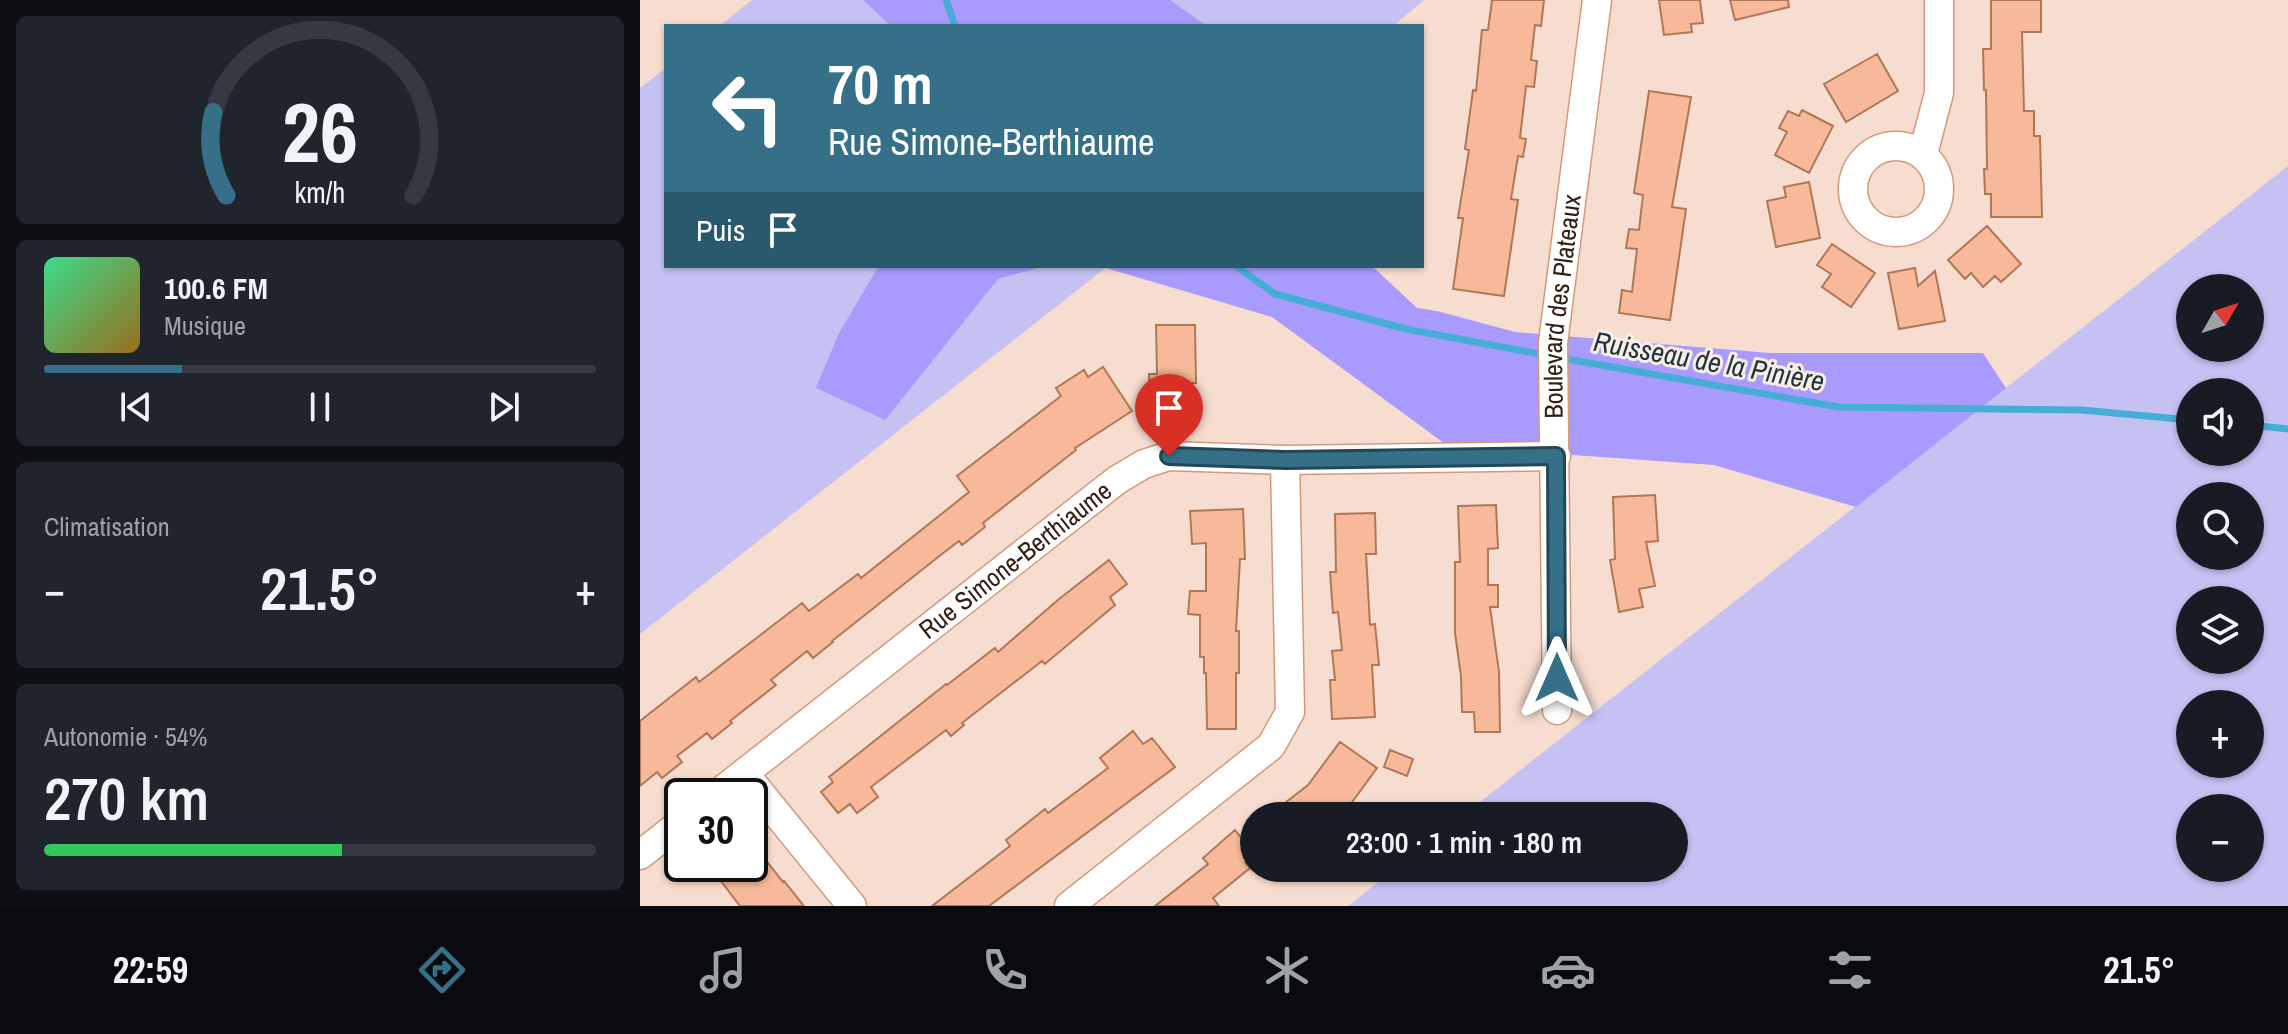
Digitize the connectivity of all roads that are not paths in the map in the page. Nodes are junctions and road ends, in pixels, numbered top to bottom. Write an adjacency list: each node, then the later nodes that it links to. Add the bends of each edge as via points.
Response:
1 (1597, 0): 4 (street, Boulevard des Plateaux, via 1553,343)
2 (1939, 0): 3 (street, via 1939,93)
3 (1923, 154)
4 (1556, 456): 5 (street, Rue Simone-Berthiaume); 6 (street, Boulevard des Plateaux)
5 (1285, 460): 7 (street, Rue Simone-Berthiaume, via 1169,456 1144,464); 12 (street, via 1290,712 1271,746)
6 (1557, 710)
7 (744, 773): 8 (street, Rue Simone-Berthiaume); 11 (street)
8 (738, 778)
9 (664, 836): 10 (street)
10 (640, 855)
11 (852, 906)
12 (1069, 906)

